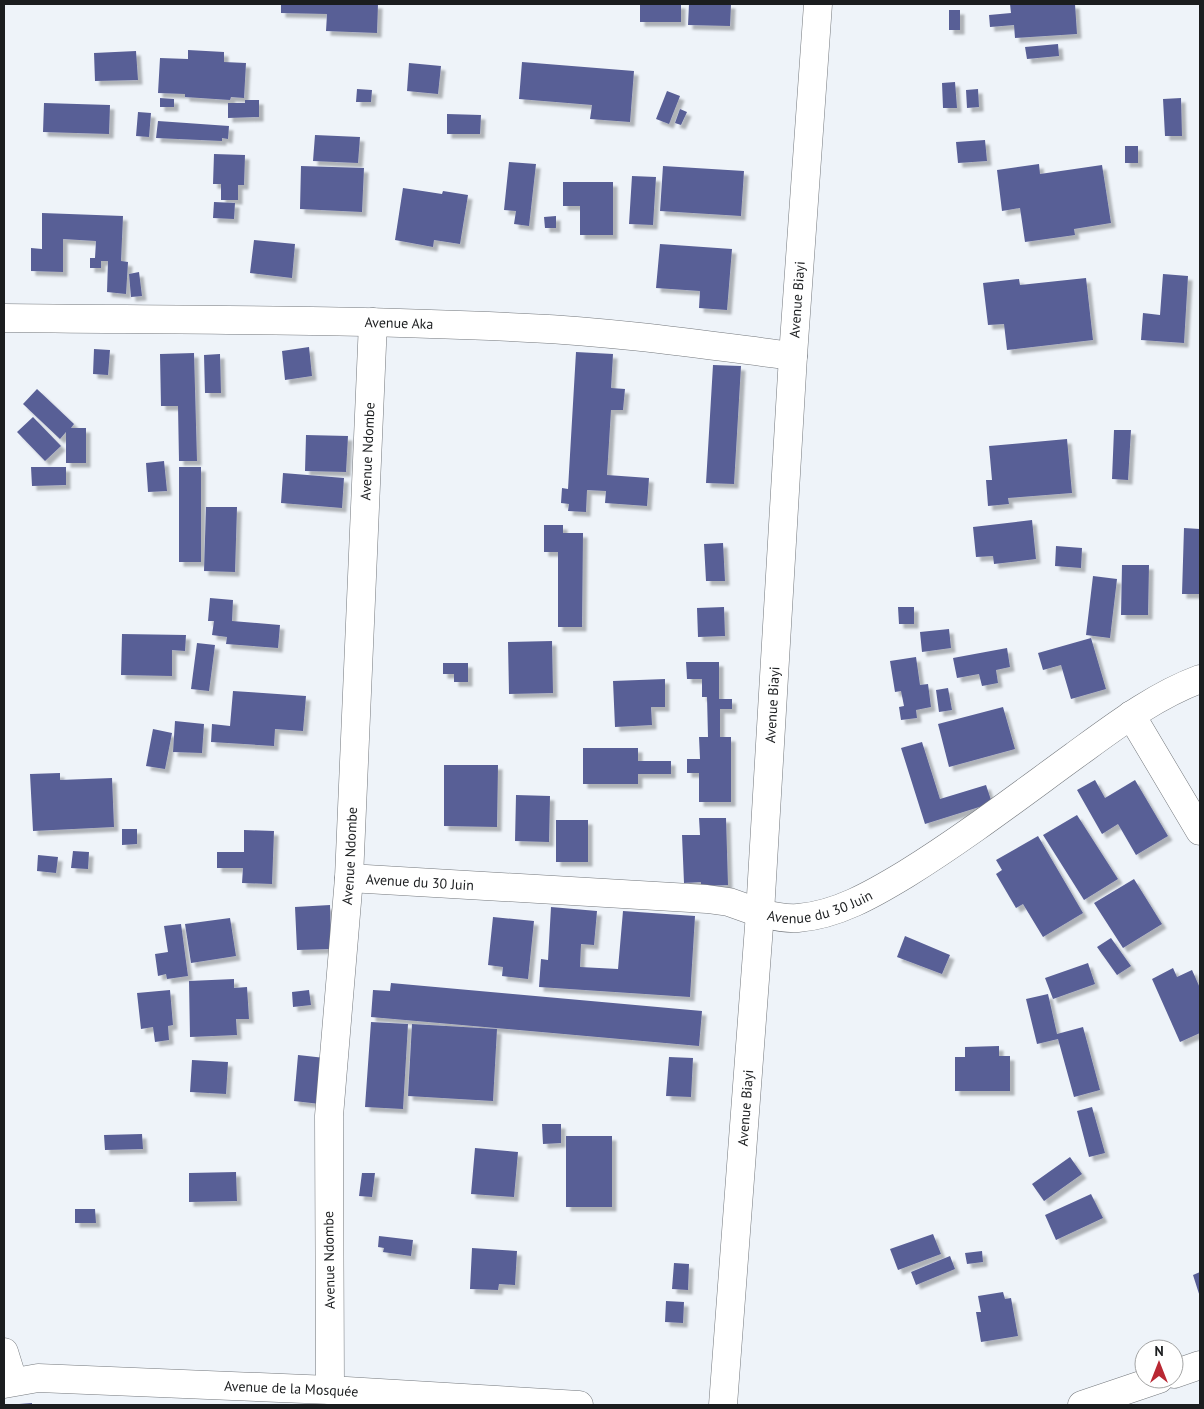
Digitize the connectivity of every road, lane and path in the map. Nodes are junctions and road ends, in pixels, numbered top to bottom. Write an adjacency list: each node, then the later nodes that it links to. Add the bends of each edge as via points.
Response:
1 (818, 4): 4 (street, Avenue Biayi)
2 (4, 318): 3 (street, Avenue Aka)
3 (373, 322): 4 (street, Avenue Aka, via 605,334); 8 (street, Avenue Ndombe)
4 (793, 356): 9 (street, Avenue Biayi)
5 (1200, 679): 6 (street, Avenue du 30 Juin)
6 (1131, 715): 7 (street); 9 (street, Avenue du 30 Juin, via 941,852 882,888 851,904 806,917 785,918)
7 (1200, 831)
8 (348, 878): 9 (street, Avenue du 30 Juin, via 707,899 729,902); 15 (street, Avenue Ndombe, via 329,1116)
9 (760, 913): 17 (street, Avenue Biayi)
10 (4, 1352): 13 (street)
11 (1200, 1365): 12 (street)
12 (1184, 1371)
13 (8, 1382): 15 (street, Avenue de la Mosquée, via 38,1378)
14 (1134, 1387): 18 (street)
15 (330, 1390): 16 (street, Avenue de la Mosquée)
16 (579, 1405)
17 (723, 1405)
18 (1082, 1405)

